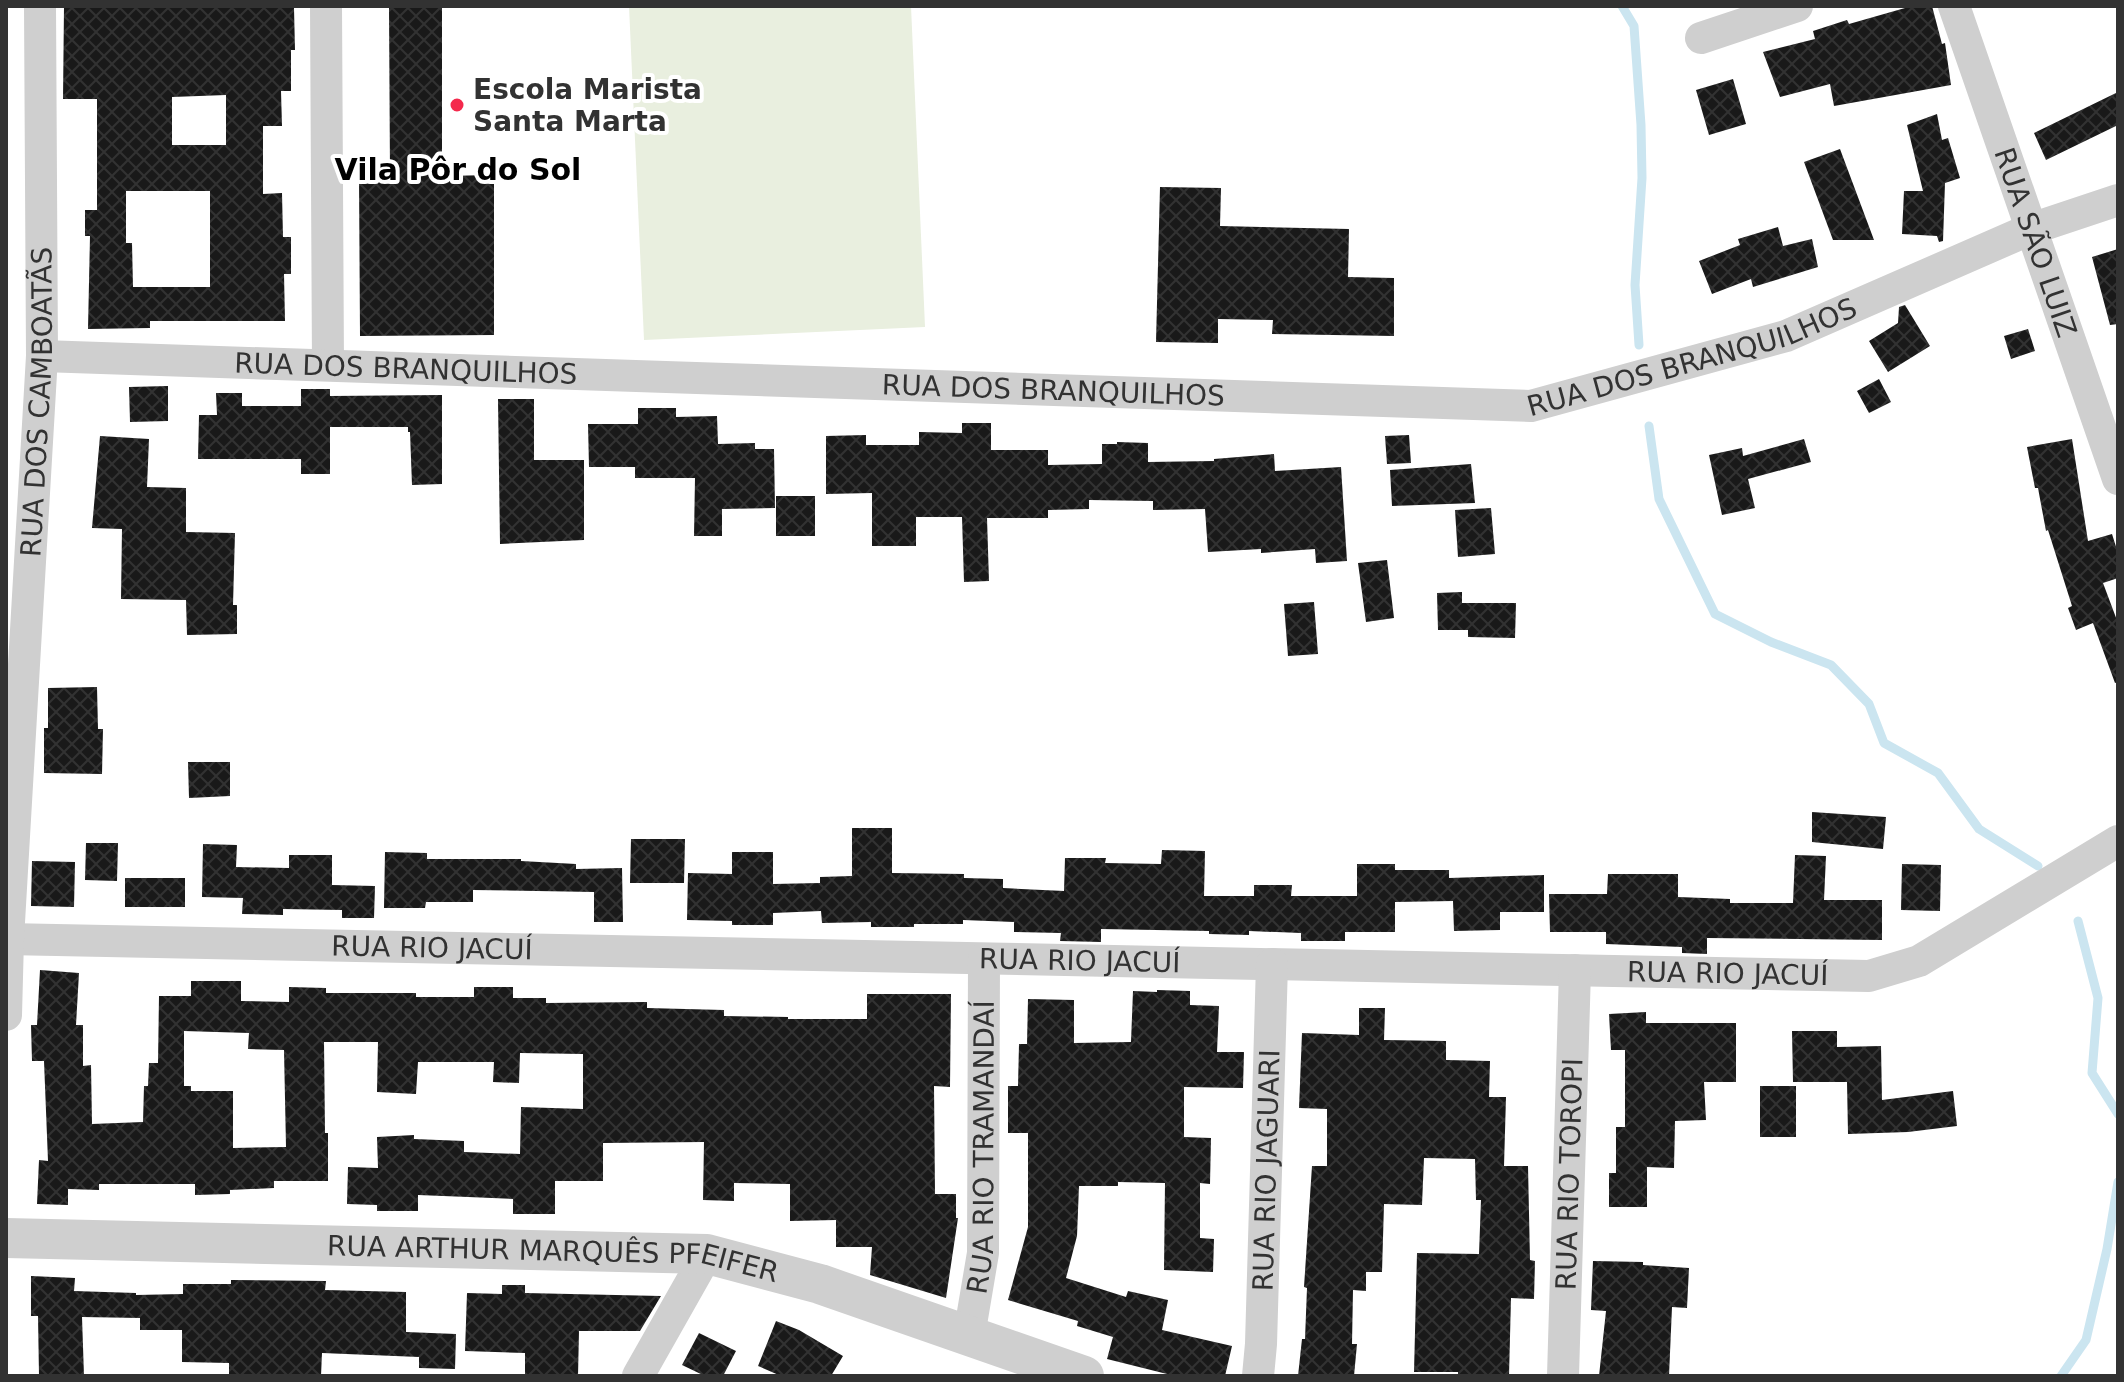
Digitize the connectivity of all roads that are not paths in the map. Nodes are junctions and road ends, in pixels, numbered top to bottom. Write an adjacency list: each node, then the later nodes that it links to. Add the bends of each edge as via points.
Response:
1 (40, 6): 8 (street, RUA DOS CAMBOATÃS)
2 (326, 6): 9 (street)
3 (1797, 6): 5 (street)
4 (1954, 6): 7 (street, RUA SÃO LUIZ)
5 (1701, 38)
6 (2118, 200): 7 (street, RUA DOS BRANQUILHOS)
7 (2031, 229): 9 (street, RUA DOS BRANQUILHOS, via 1786,336 1531,406); 10 (street, RUA SÃO LUIZ)
8 (42, 356): 9 (street, RUA DOS BRANQUILHOS); 11 (street, RUA DOS CAMBOATÃS)
9 (328, 365)
10 (2118, 479)
11 (18, 546): 13 (street, RUA DOS CAMBOATÃS)
12 (2118, 841): 16 (street, RUA RIO JACUÍ, via 1919,961 1869,976)
13 (7, 939): 14 (street, RUA RIO JACUÍ); 17 (street, RUA DOS CAMBOATÃS)
14 (984, 959): 15 (street, RUA RIO JACUÍ); 20 (street, RUA RIO TRAMANDAÍ, via 983,1253)
15 (1272, 964): 16 (street, RUA RIO JACUÍ); 23 (street, RUA RIO JAGUARI)
16 (1575, 970): 24 (street, RUA RIO TOROPI)
17 (6, 1015)
18 (6, 1238): 19 (street, RUA ARTHUR MARQUÊS PFEIFER)
19 (707, 1254): 20 (street, RUA ARTHUR MARQUÊS PFEIFER, via 820,1284); 21 (street)
20 (969, 1336): 22 (street, RUA ARTHUR MARQUÊS PFEIFER)
21 (638, 1376)
22 (1084, 1376)
23 (1258, 1376)
24 (1563, 1376)

